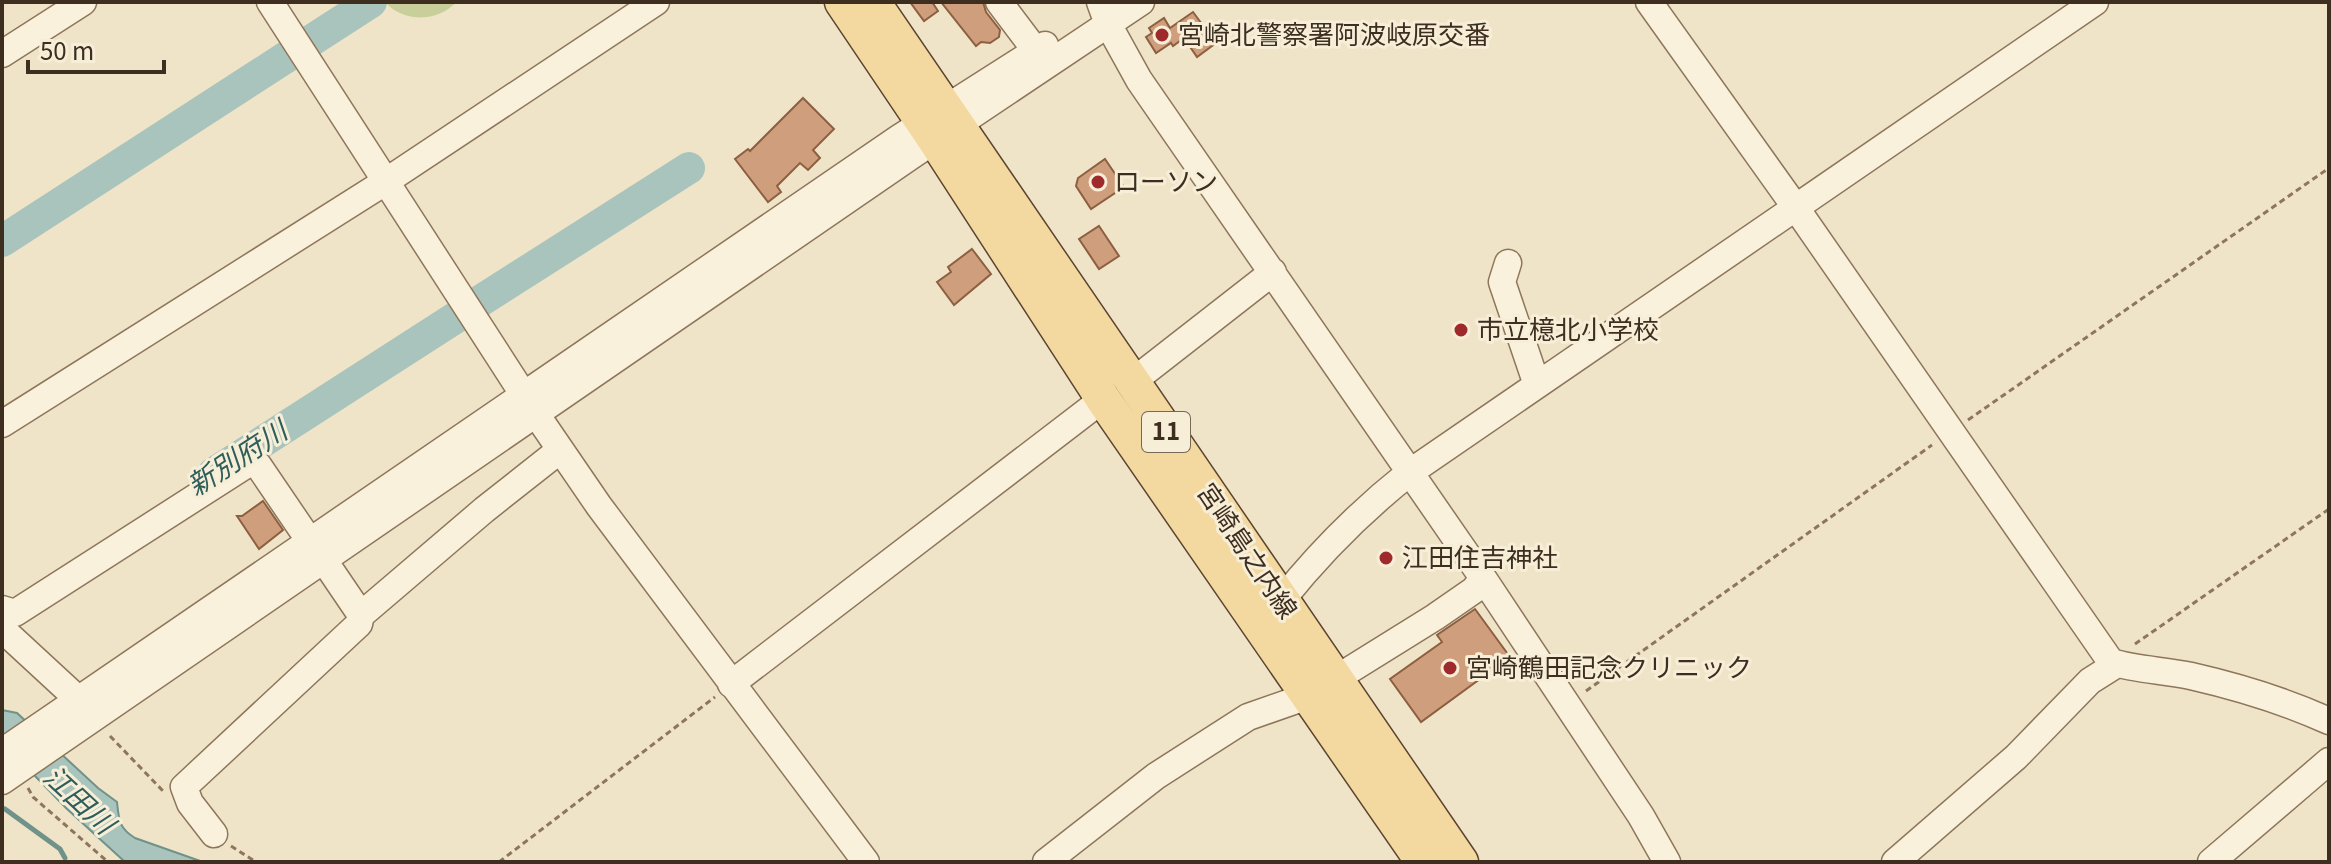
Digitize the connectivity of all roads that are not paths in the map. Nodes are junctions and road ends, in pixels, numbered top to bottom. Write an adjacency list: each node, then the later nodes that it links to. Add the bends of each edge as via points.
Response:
1 (83, 2): 12 (street)
2 (270, 2): 14 (street)
3 (656, 2): 14 (street)
4 (842, 2): 13 (main road, 宮崎島之内線 / 11)
5 (873, 2): 13 (main road, 宮崎島之内線 / 11)
6 (999, 2): 11 (street)
7 (1141, 2): 10 (street)
8 (1649, 2): 15 (street)
9 (2095, 2): 15 (street)
10 (1106, 9): 11 (street); 13 (street); 17 (street, via 1139,80)
11 (1036, 51): 13 (street)
12 (2, 54)
13 (940, 125): 19 (main road, 宮崎島之内線 / 11); 20 (street)
14 (385, 182): 20 (street); 21 (street)
15 (1796, 208): 18 (street); 30 (street)
16 (1508, 263): 18 (street, via 1502,282 1524,323)
17 (1273, 272): 19 (street); 23 (street)
18 (1537, 385): 23 (street)
19 (1118, 391): 26 (main road, 宮崎島之内線 / 11); 31 (street); 32 (main road, 宮崎島之内線 / 11)
20 (530, 405): 22 (street); 24 (street)
21 (2, 424)
22 (560, 450): 28 (street); 31 (street)
23 (1409, 473): 25 (street); 26 (street, via 1332,540)
24 (317, 551): 27 (street, via 258,465 249,463 15,613); 28 (street); 33 (street)
25 (1483, 578): 32 (street, via 1461,599); 42 (street)
26 (1281, 601): 32 (main road, 宮崎島之内線 / 11)
27 (2, 609)
28 (361, 615): 37 (street, via 359,624 184,787)
29 (2, 629): 33 (street)
30 (2114, 663): 34 (street, via 2190,676 2287,702); 43 (street)
31 (731, 684): 38 (street)
32 (1321, 688): 39 (street, via 1248,717 1156,776); 40 (main road, 宮崎島之内線 / 11); 41 (main road, 宮崎島之内線 / 11)
33 (74, 714): 36 (street)
34 (2329, 721)
35 (2329, 761): 44 (street)
36 (12, 772)
37 (214, 834)
38 (866, 862)
39 (1046, 862)
40 (1423, 862)
41 (1461, 862)
42 (1667, 862)
43 (1895, 862)
44 (2211, 862)

